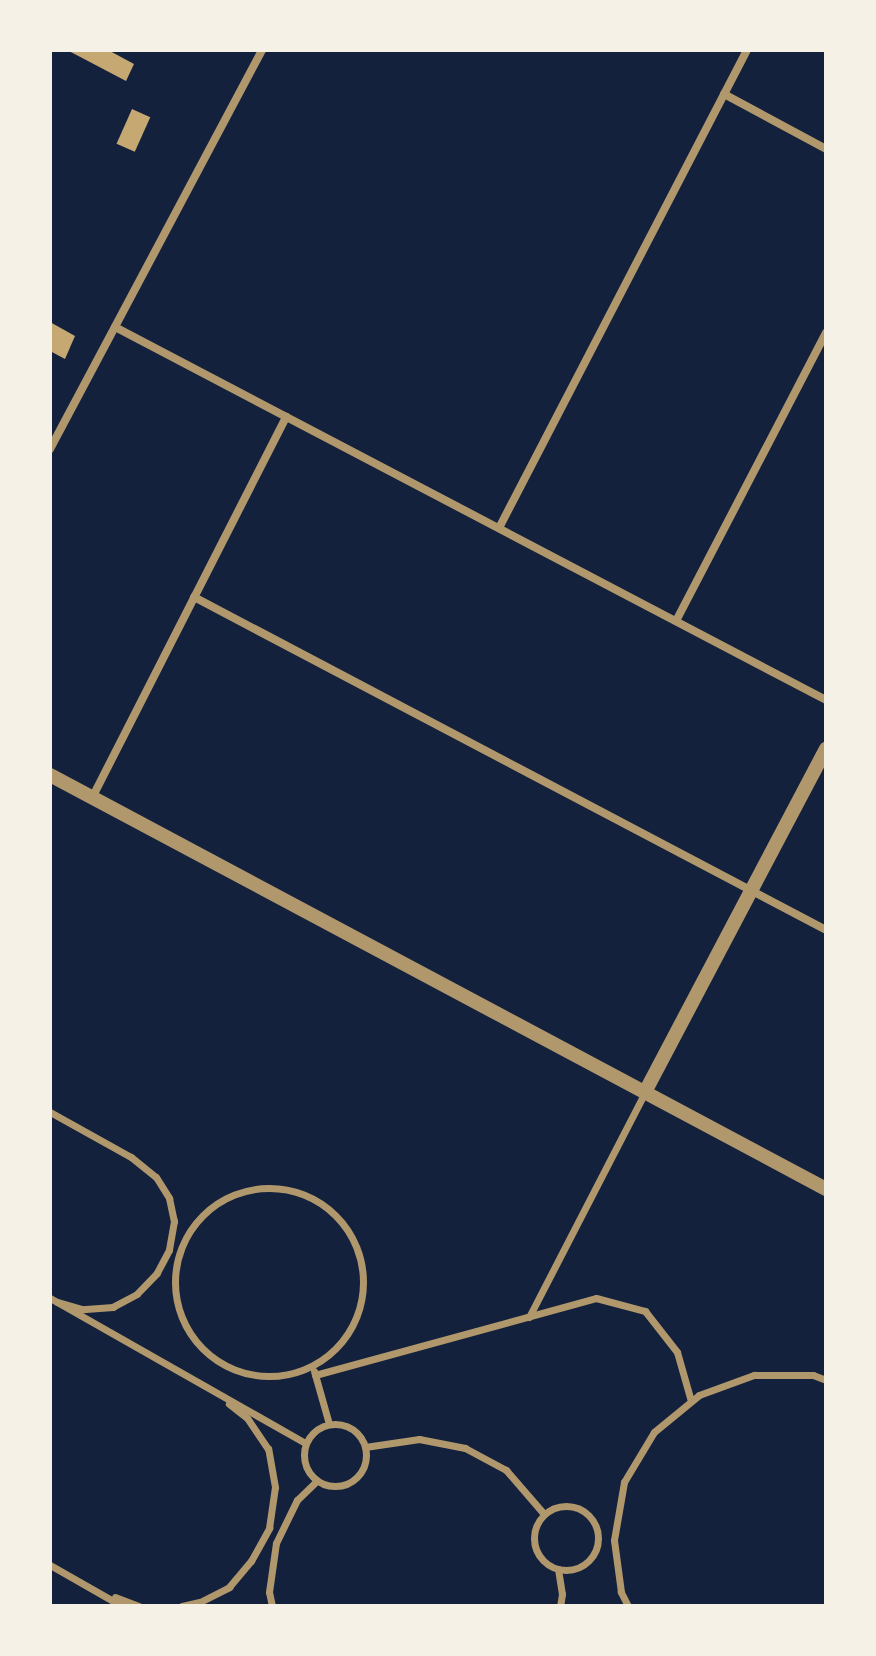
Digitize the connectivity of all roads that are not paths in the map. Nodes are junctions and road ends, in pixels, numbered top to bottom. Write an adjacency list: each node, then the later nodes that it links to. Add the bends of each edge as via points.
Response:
1 (262, 50): 5 (street)
2 (747, 50): 3 (street)
3 (724, 94): 4 (street); 9 (street)
4 (826, 149)
5 (115, 327): 7 (street); 8 (street)
6 (826, 333): 11 (street)
7 (286, 417): 9 (street); 10 (street)
8 (50, 449)
9 (499, 528): 11 (street)
10 (194, 597): 15 (street); 16 (street)
11 (676, 621): 12 (street)
12 (826, 700)
13 (826, 749): 16 (street)
14 (50, 775): 15 (street)
15 (92, 798): 18 (street)
16 (751, 891): 17 (street); 18 (street)
17 (826, 930)
18 (645, 1092): 20 (street); 24 (street)
19 (50, 1112): 21 (street, via 156,1177 169,1198 174,1221)
20 (826, 1189)
21 (169, 1250): 22 (street); 23 (street, via 137,1294 113,1307 82,1309)
22 (179, 1251): 25 (street, via 174,1283 180,1315 220,1363 250,1375 282,1376); 25 (street, via 215,1204 243,1191 273,1187 303,1194 329,1209 349,1232 360,1260 363,1290 355,1319 337,1346)
23 (54, 1300): 28 (street)
24 (529, 1317): 26 (street); 29 (street, via 596,1298 645,1311 677,1352)
25 (312, 1365): 26 (street)
26 (315, 1375): 30 (street)
27 (826, 1380): 29 (street, via 813,1375 754,1375)
28 (205, 1386): 31 (street); 42 (street, via 247,1418 268,1449 275,1487 269,1528 251,1561 229,1587)
29 (691, 1401): 36 (street, via 654,1432 624,1482)
30 (329, 1424): 31 (street); 32 (street, via 349,1426)
31 (305, 1443): 33 (street, via 304,1464)
32 (365, 1447): 33 (street, via 366,1461 355,1479 336,1486); 34 (street, via 419,1439 465,1448 506,1470)
33 (317, 1481): 43 (street, via 297,1500 276,1543)
34 (544, 1514): 35 (street, via 575,1506 593,1519); 38 (street, via 537,1522 534,1543 544,1562)
35 (599, 1539): 36 (street); 38 (street, via 583,1565)
36 (614, 1540): 45 (street)
37 (50, 1565): 39 (street)
38 (558, 1569): 44 (street)
39 (83, 1584): 40 (street); 41 (street)
40 (122, 1606)
41 (139, 1606)
42 (182, 1606)
43 (272, 1606)
44 (560, 1606)
45 (628, 1606)

